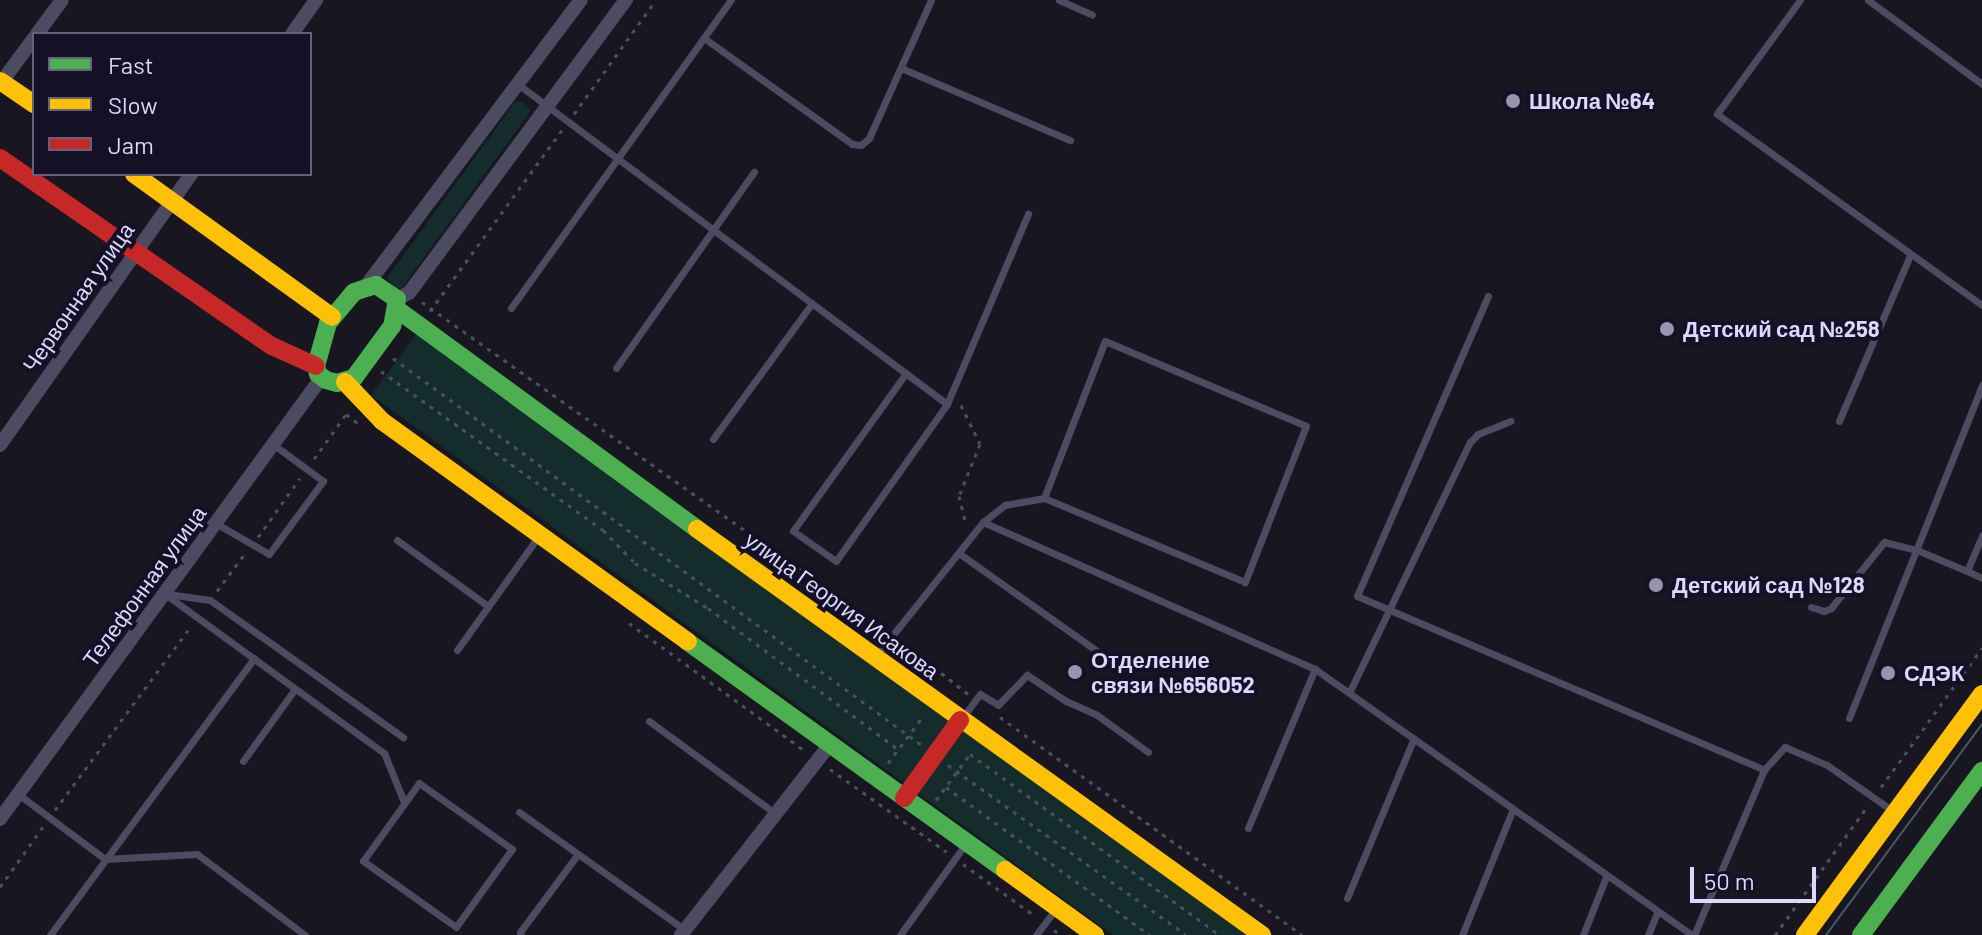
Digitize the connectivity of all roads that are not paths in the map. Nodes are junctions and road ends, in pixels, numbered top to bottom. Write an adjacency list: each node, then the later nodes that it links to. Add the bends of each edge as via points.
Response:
1 (62, 0): 11 (street)
2 (316, 0): 12 (street)
3 (581, 0): 18 (street)
4 (626, 0): 20 (street)
5 (731, 0): 13 (lane)
6 (931, 0): 15 (lane)
7 (1059, 0): 10 (lane)
8 (1800, 0): 31 (lane, via 1717,114)
9 (1868, 0): 17 (lane)
10 (1092, 15)
11 (38, 32)
12 (293, 32)
13 (704, 38): 15 (lane, via 852,144 869,138); 23 (lane)
14 (32, 40): 16 (street)
15 (901, 68): 21 (lane)
16 (1, 82): 19 (street)
17 (1982, 84)
18 (519, 85): 20 (lane); 32 (street)
19 (32, 103)
20 (547, 106): 23 (lane); 34 (street)
21 (1070, 140)
22 (0, 158): 30 (street)
23 (618, 159): 29 (lane); 37 (lane)
24 (754, 172): 29 (lane)
25 (137, 176): 27 (street)
26 (190, 176): 27 (street, Червонная улица)
27 (172, 201): 30 (street, Червонная улица); 38 (street)
28 (1028, 214): 44 (lane)
29 (713, 230): 35 (lane); 39 (lane)
30 (137, 252): 40 (street, via 272,346); 48 (street, Червонная улица)
31 (1910, 255): 36 (lane); 46 (lane)
32 (366, 286): 34 (street, улица Георгия Исакова, via 385,288); 38 (street)
33 (1488, 296): 63 (lane, via 1357,596)
34 (401, 301): 42 (street, via 375,354); 67 (street, улица Георгия Исакова)
35 (812, 303): 41 (lane); 47 (lane)
36 (1982, 305)
37 (511, 308)
38 (332, 317): 40 (street, via 321,338)
39 (616, 368)
40 (319, 371): 42 (street); 49 (street, Телефонная улица)
41 (906, 373): 44 (lane); 44 (lane, via 793,531 836,561)
42 (345, 382): 53 (street, via 382,421)
43 (1982, 385): 56 (lane)
44 (947, 404)
45 (1510, 421): 63 (lane, via 1470,442)
46 (1839, 421)
47 (713, 439)
48 (0, 445)
49 (274, 445): 52 (street, Телефонная улица); 52 (lane, via 323,481 269,554)
50 (1044, 498): 50 (lane, via 1105,341 1306,426 1245,582); 51 (lane, via 1005,505)
51 (983, 522): 57 (lane); 68 (lane)
52 (217, 524): 60 (street, Телефонная улица)
53 (539, 535): 61 (lane); 77 (street)
54 (1982, 535): 58 (lane)
55 (397, 540): 61 (lane)
56 (1917, 550): 58 (lane); 62 (lane, via 1884,542 1831,608); 72 (lane)
57 (960, 554): 65 (lane); 67 (lane)
58 (1967, 571): 59 (lane)
59 (1982, 578)
60 (165, 594): 66 (lane); 75 (lane, via 210,600); 82 (street, Телефонная улица)
61 (488, 606): 64 (lane)
62 (1811, 607)
63 (1388, 612): 70 (lane); 80 (lane)
64 (457, 650)
65 (1100, 653)
66 (254, 658): 69 (lane); 93 (lane)
67 (874, 658): 73 (street, улица Георгия Исакова)
68 (1315, 669): 70 (lane); 90 (lane)
69 (295, 689): 79 (lane); 84 (lane, via 384,753)
70 (1350, 691): 76 (lane)
71 (1982, 694): 87 (street)
72 (1849, 718)
73 (960, 720): 78 (lane, via 980,694 998,705 1027,675); 83 (street); 105 (street, улица Георгия Исакова)
74 (649, 721): 88 (lane)
75 (403, 737)
76 (1414, 738): 85 (lane); 95 (lane)
77 (830, 744): 83 (street, via 870,786); 88 (street)
78 (1148, 752)
79 (243, 761)
80 (1764, 770): 87 (lane, via 1785,747 1827,765); 109 (lane)
81 (1980, 776): 111 (street)
82 (18, 794): 89 (street, Телефонная улица); 93 (lane)
83 (904, 798): 91 (street, via 920,821)
84 (404, 802): 84 (lane, via 363,861 456,927 512,849 419,783)
85 (1512, 811): 94 (lane); 106 (lane)
86 (519, 812): 92 (lane)
87 (1895, 813): 110 (street)
88 (776, 814): 98 (street)
89 (0, 819)
90 (1248, 828)
91 (966, 843): 96 (street); 102 (lane)
92 (578, 854): 98 (lane); 101 (lane)
93 (105, 859): 99 (lane); 100 (lane, via 197,854)
94 (1606, 877): 97 (lane); 107 (lane)
95 (1347, 898)
96 (1056, 907): 103 (lane); 104 (street)
97 (1657, 913): 108 (lane); 109 (lane)
98 (683, 933)
99 (50, 935)
100 (305, 935)
101 (521, 935)
102 (900, 935)
103 (1036, 935)
104 (1095, 935)
105 (1262, 935)
106 (1462, 935)
107 (1583, 935)
108 (1648, 935)
109 (1693, 935)
110 (1805, 935)
111 (1861, 935)

